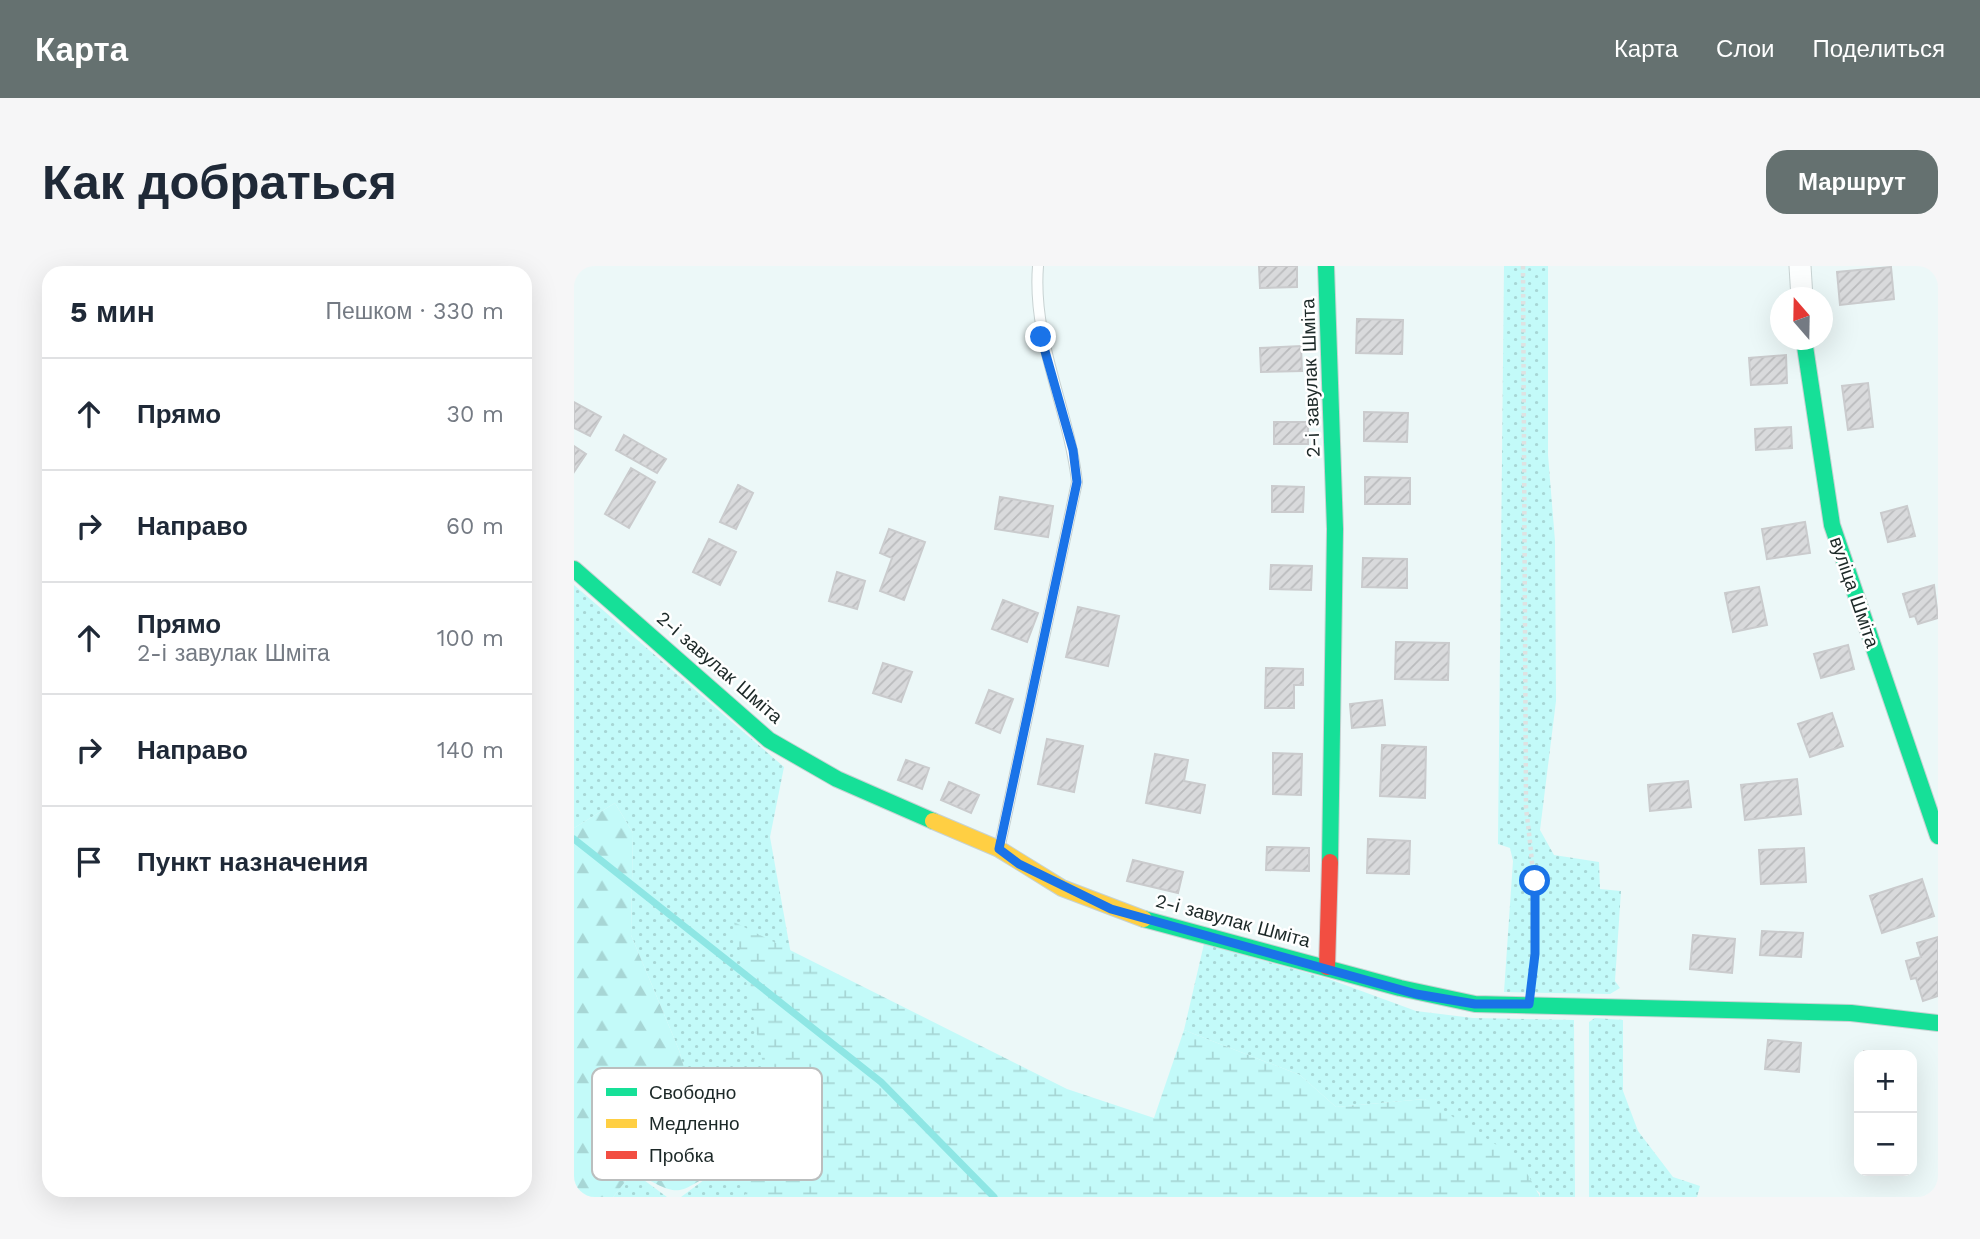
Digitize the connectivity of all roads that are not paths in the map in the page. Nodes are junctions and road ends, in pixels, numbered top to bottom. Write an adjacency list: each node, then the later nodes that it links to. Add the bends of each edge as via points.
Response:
1 (1038, 266): 8 (lane, via 1041,337 1073,450 1077,482)
2 (1326, 266): 9 (street, 2-і завулак Шміта, via 1333,374 1336,672)
3 (1800, 266): 4 (street)
4 (1801, 287)
5 (1806, 350): 7 (street, вуліца Шміта, via 1832,525)
6 (574, 569): 8 (street, 2-і завулак Шміта, via 769,740 837,779)
7 (1938, 836)
8 (999, 849): 9 (street, 2-і завулак Шміта, via 1019,864 1111,909)
9 (1327, 967): 10 (street, via 1416,994 1475,1004 1852,1013)
10 (1938, 1023)

